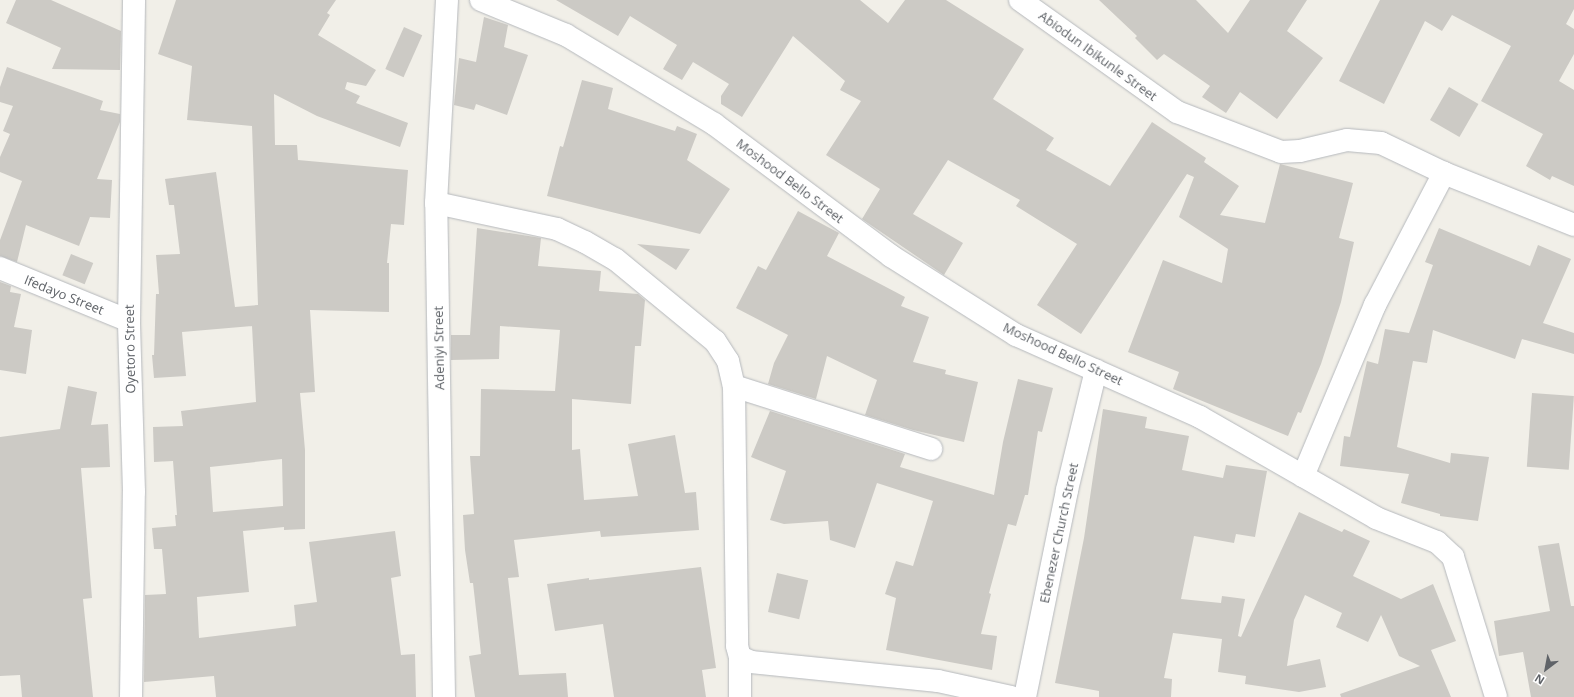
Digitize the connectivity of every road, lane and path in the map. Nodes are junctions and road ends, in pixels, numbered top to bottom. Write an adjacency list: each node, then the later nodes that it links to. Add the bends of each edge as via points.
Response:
1 (133, 0): 9 (street, Oyetoro Street)
2 (447, 0): 6 (street, Adeniyi Street)
3 (481, 0): 10 (street, Moshood Bello Street, via 566,35 639,78 714,124 891,256 975,311 1016,335)
4 (1020, 0): 5 (street, Abiodun Ibikunle Street, via 1177,112 1281,152 1300,151 1347,140 1381,143)
5 (1444, 173): 7 (street, Abiodun Ibikunle Street); 13 (street, via 1375,305)
6 (436, 203): 11 (street, via 557,229 615,259 715,341 728,361); 16 (street, Adeniyi Street)
7 (1574, 225)
8 (0, 268): 9 (street, Ifedayo Street)
9 (129, 321): 15 (street, Oyetoro Street, via 134,492)
10 (1096, 370): 13 (street, Moshood Bello Street, via 1200,417); 19 (street, Ebenezer Church Street, via 1067,490)
11 (734, 386): 12 (street); 14 (street, via 737,646)
12 (931, 449)
13 (1303, 476): 20 (street, Moshood Bello Street, via 1376,518 1437,542 1453,557)
14 (740, 657): 17 (street); 18 (street, via 751,662 938,681)
15 (131, 697)
16 (444, 697)
17 (740, 697)
18 (1010, 697)
19 (1025, 697)
20 (1496, 697)

